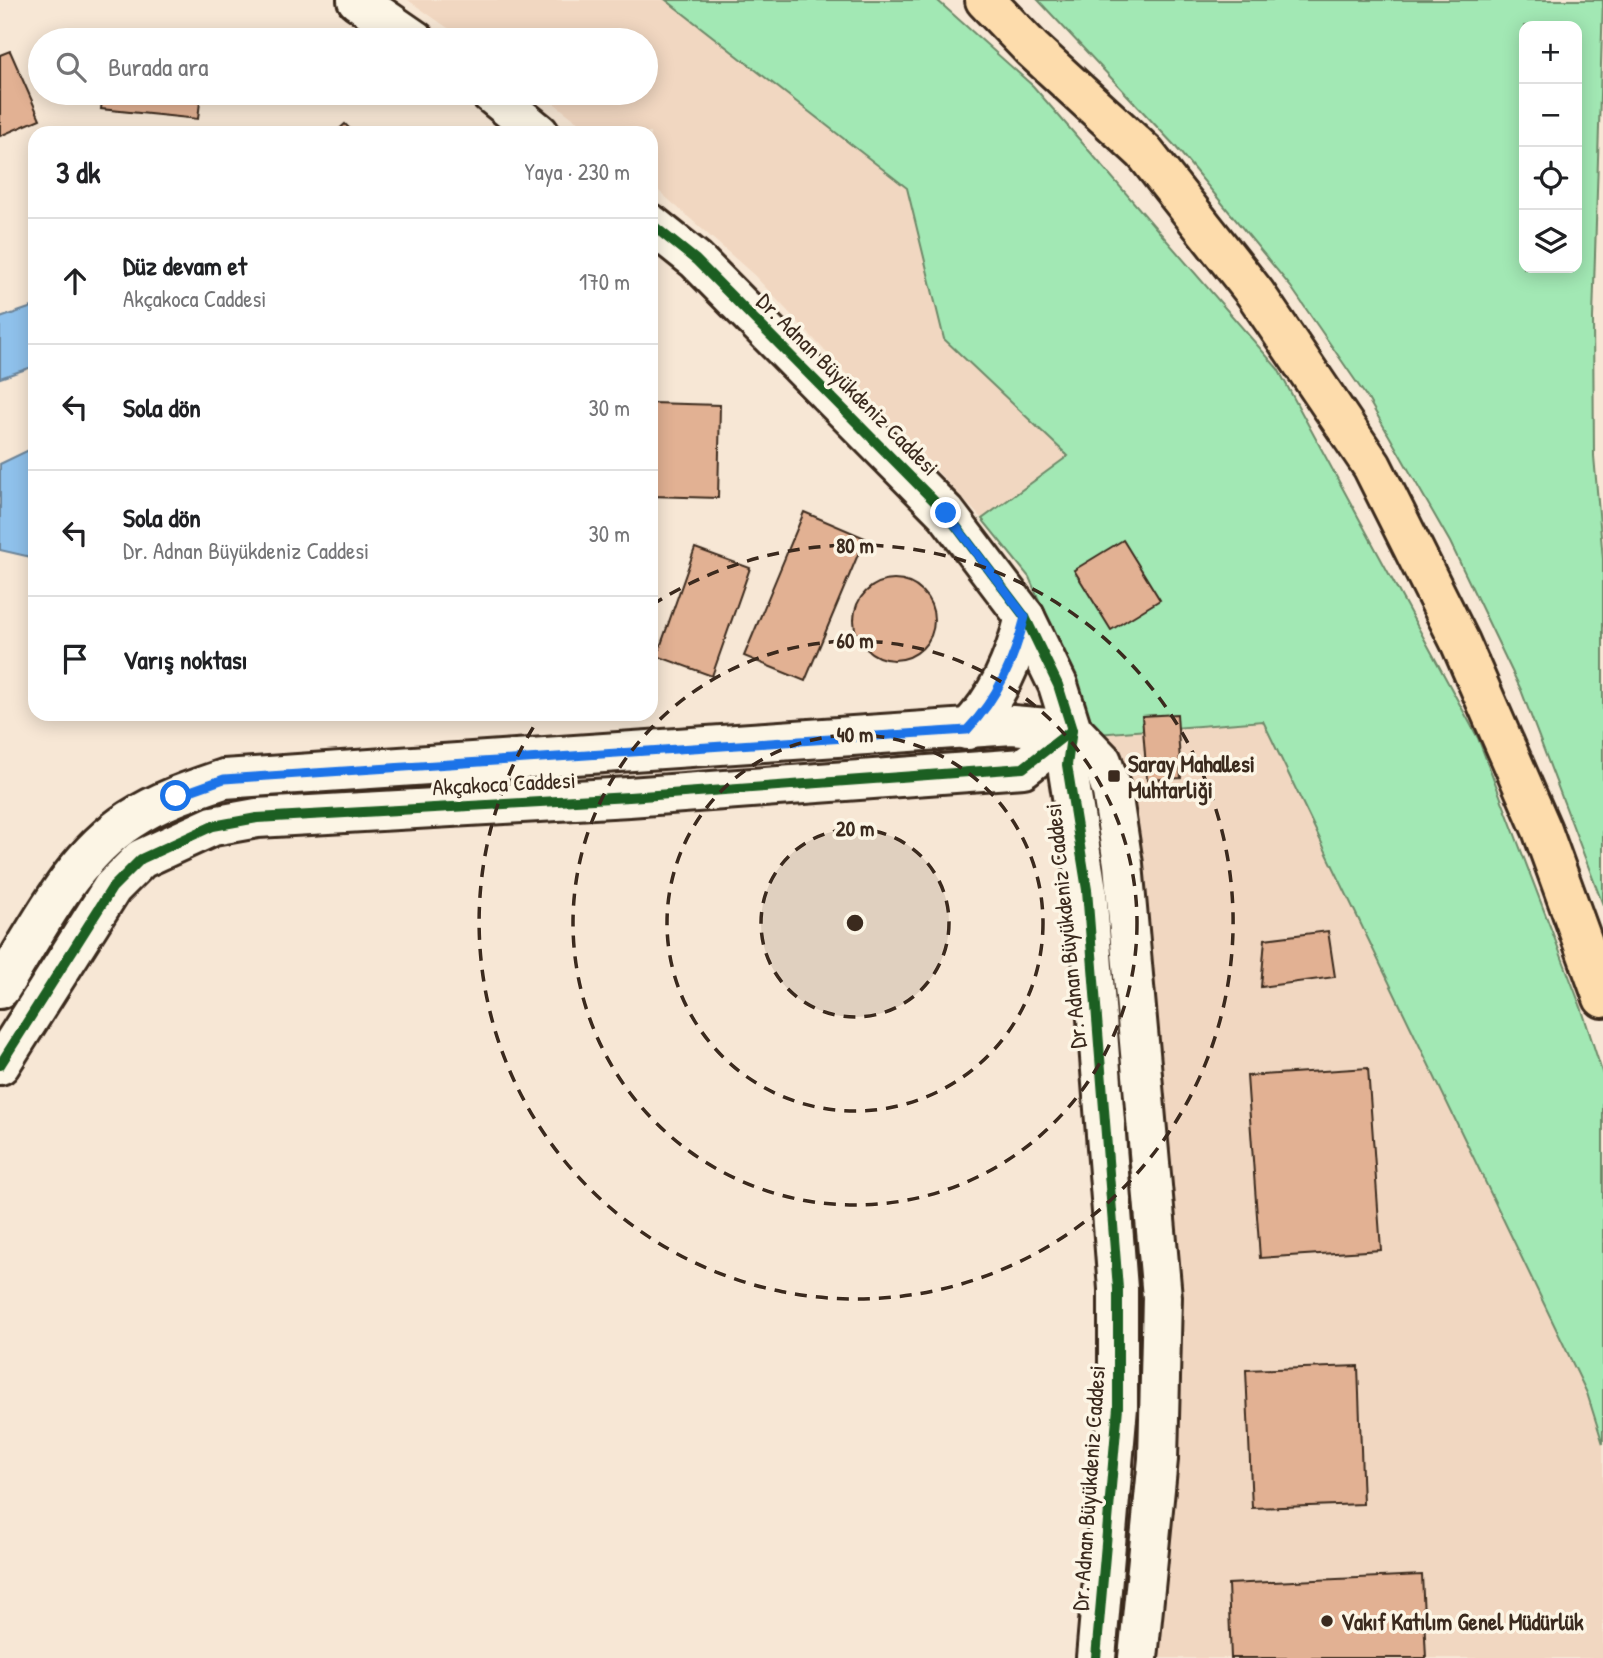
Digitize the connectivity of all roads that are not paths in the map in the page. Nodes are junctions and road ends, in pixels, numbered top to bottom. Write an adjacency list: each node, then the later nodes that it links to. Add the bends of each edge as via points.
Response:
1 (356, 0): 3 (street)
2 (985, 0): 11 (highway, via 1144,152 1255,293 1372,466 1460,642 1542,830)
3 (397, 28)
4 (505, 105): 5 (street)
5 (531, 126)
6 (658, 229): 7 (street, Dr. Adnan Büyükdeniz Caddesi, via 696,260 946,513)
7 (1025, 617): 8 (street, via 1003,681); 9 (street, Dr. Adnan Büyükdeniz Caddesi, via 1058,685)
8 (967, 730): 9 (street, Akçakoca Caddesi, via 1012,725); 10 (street, Akçakoca Caddesi, via 224,779 129,820 94,851 60,894)
9 (1072, 730): 12 (street, Akçakoca Caddesi, via 1023,768 257,818 213,826 141,859 112,888); 13 (street, Dr. Adnan Büyükdeniz Caddesi, via 1067,765 1087,890 1118,1289 1118,1407); 14 (street, Dr. Adnan Büyükdeniz Caddesi, via 1102,761 1112,792 1161,1284 1158,1459)
10 (0, 989)
11 (1603, 998)
12 (0, 1065)
13 (1096, 1658)
14 (1138, 1658)

